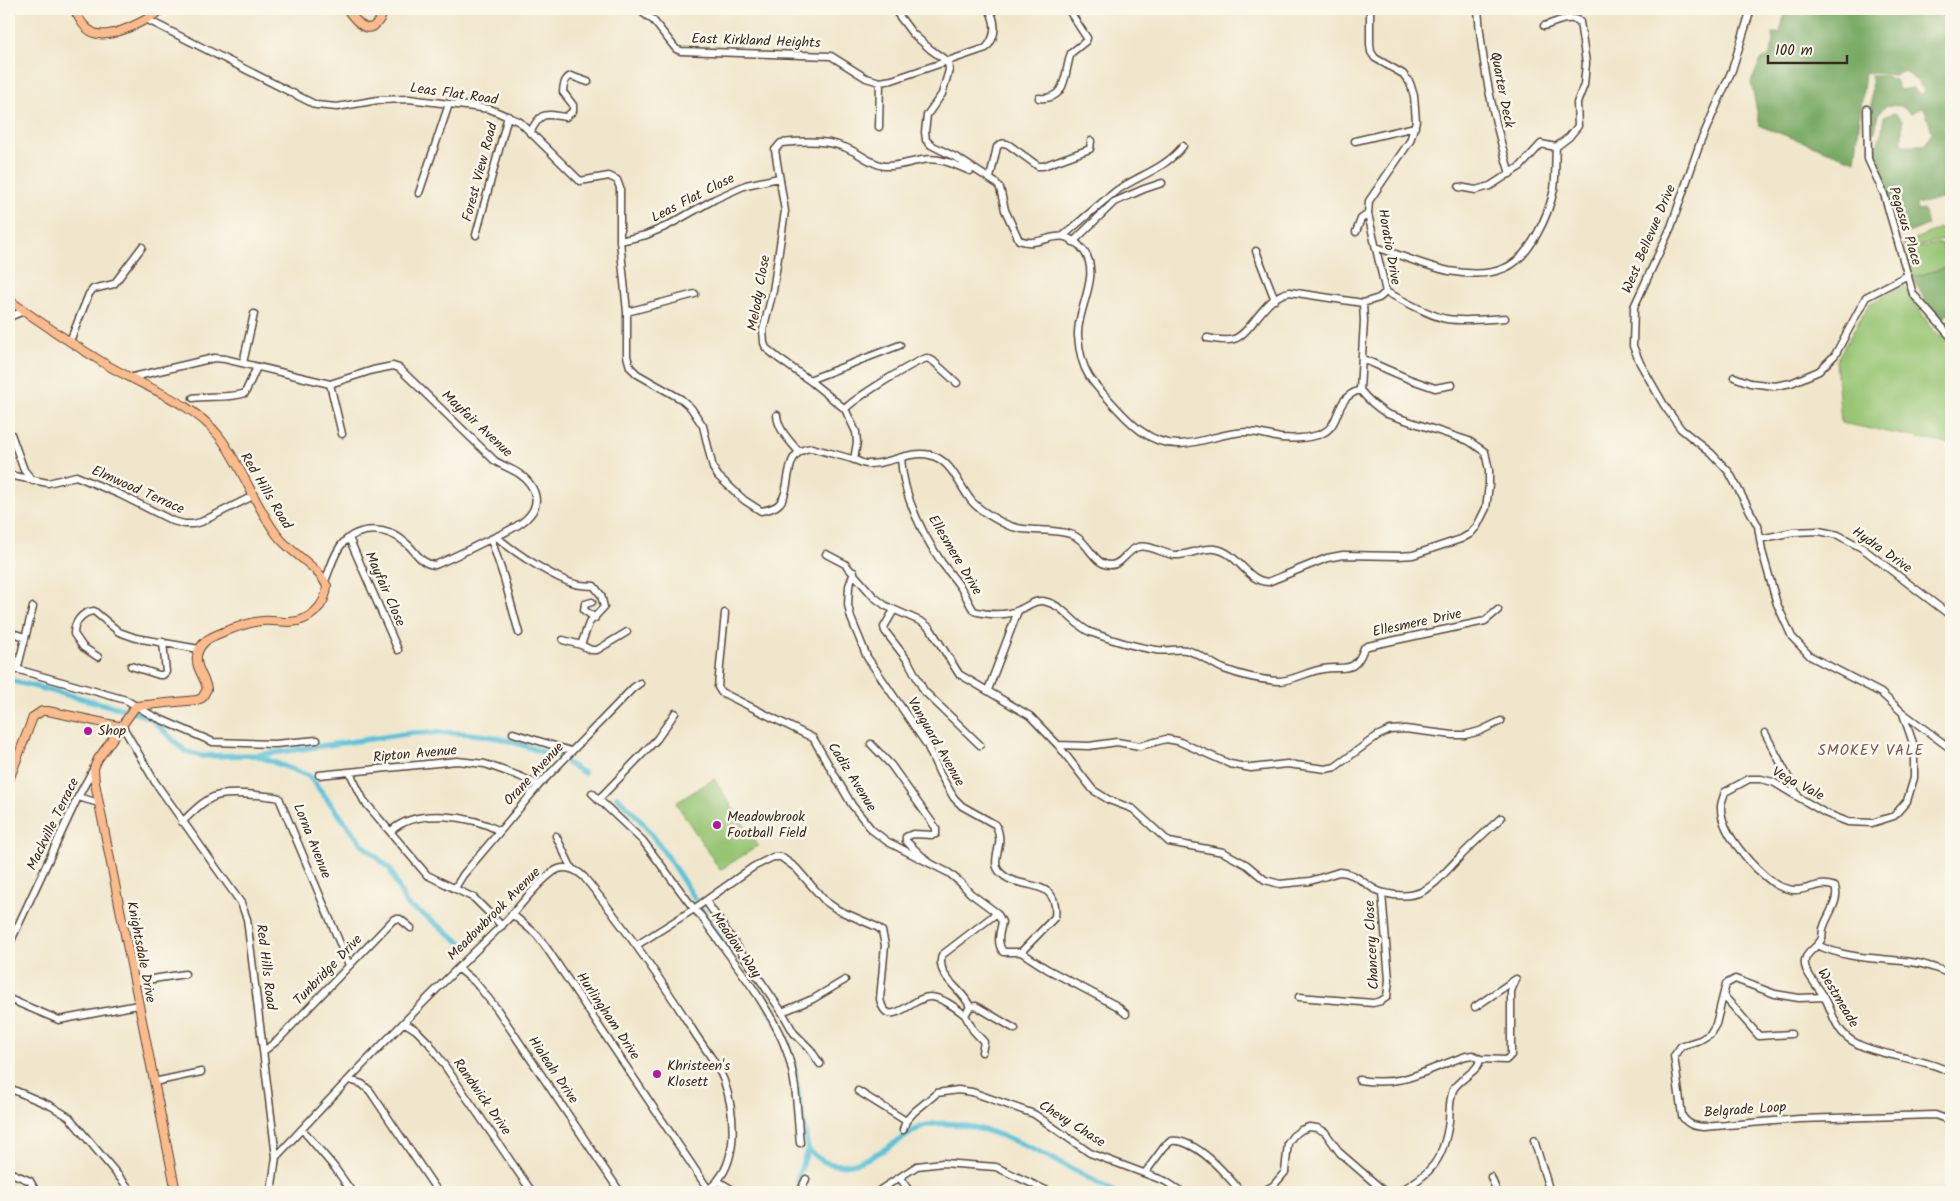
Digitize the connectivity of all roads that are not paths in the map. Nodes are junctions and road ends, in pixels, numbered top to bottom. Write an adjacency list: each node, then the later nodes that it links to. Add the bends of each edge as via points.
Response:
1 (74, 9): 12 (main road, via 85,27 99,34 132,28)
2 (163, 9): 12 (main road)
3 (347, 9): 4 (main road, via 366,29 377,24)
4 (385, 9)
5 (638, 9): 16 (street, East Kirkland Heights, via 653,20 681,51 831,56 866,78)
6 (894, 9): 14 (street, via 912,33)
7 (989, 9): 14 (street, via 994,21 992,42 986,48)
8 (1068, 9): 17 (street, via 1087,38 1086,42 1071,53 1063,86 1053,96)
9 (1370, 9): 22 (street, Horatio Drive, via 1371,52 1375,58 1403,74 1410,83 1414,96)
10 (1478, 9): 29 (street, Quarter Deck, via 1488,95)
11 (1751, 9): 82 (street, West Bellevue Drive, via 1732,70 1700,143 1671,227 1634,307 1633,346 1664,405 1682,429 1729,472 1758,526)
12 (146, 20): 18 (street, Leas Flat Road, via 316,104 337,107 409,99)
13 (1544, 26): 27 (street, via 1577,19 1586,63 1584,85 1577,103 1578,126)
14 (948, 62): 16 (street); 28 (street, via 942,94 927,115 926,140)
15 (588, 82): 23 (street, via 568,77 563,92 573,105 573,111 566,117 540,116)
16 (880, 82): 21 (street)
17 (1039, 98)
18 (449, 104): 20 (street, Leas Flat Road, via 490,109); 34 (street)
19 (1867, 110): 44 (street, Pegasus Place, via 1868,159 1884,194)
20 (508, 116): 23 (street, Leas Flat Road, via 520,122); 37 (street, Forest View Road)
21 (879, 127)
22 (1415, 127): 25 (street); 35 (street, Horatio Drive, via 1410,141 1369,201)
23 (530, 133): 39 (street, Leas Flat Road, via 580,181 609,176 617,180 621,203)
24 (1091, 141): 31 (street, via 1090,149 1043,166 1038,166 1009,145 1000,144)
25 (1356, 141)
26 (1182, 146): 38 (street, via 1174,157 1153,172 1117,190)
27 (1556, 147): 29 (street, via 1541,144); 42 (street, via 1554,189 1540,229 1520,259 1506,268 1478,273 1449,271)
28 (979, 172): 30 (street, Melody Close, via 937,159 881,165 833,143 781,143 775,150); 31 (street)
29 (1510, 174): 33 (street, via 1476,190)
30 (779, 178): 39 (street, Leas Flat Close, via 746,185 667,226); 64 (street, Melody Close, via 785,211 773,291 763,330 764,343 778,358)
31 (990, 178): 38 (street, via 1000,188 1018,240 1035,243)
32 (1162, 184): 40 (street, via 1114,202)
33 (1459, 187)
34 (419, 193)
35 (1368, 214): 36 (street, via 1361,219); 42 (street, Horatio Drive)
36 (1356, 232)
37 (476, 235)
38 (1063, 236): 40 (street)
39 (620, 241): 51 (street, Leas Flat Road)
40 (1073, 242): 68 (street, via 1084,251 1089,262 1090,283 1078,334 1081,357 1088,375 1139,431 1154,440 1182,444 1245,432 1281,438 1316,435 1330,428 1344,399)
41 (142, 246): 57 (street, via 114,284 89,294)
42 (1376, 247): 45 (street, Horatio Drive)
43 (1256, 251): 48 (street)
44 (1908, 275): 55 (street, Pegasus Place, via 1913,294); 62 (street, via 1866,297 1835,356 1819,371 1775,386)
45 (1386, 292): 49 (street, Horatio Drive); 54 (street, via 1446,319)
46 (695, 294): 51 (street)
47 (9, 300): 50 (main road, Red Hills Road)
48 (1275, 300): 49 (street, via 1290,292); 56 (street, via 1245,333 1235,339)
49 (1363, 304): 59 (street)
50 (24, 311): 53 (street); 57 (main road, Red Hills Road)
51 (627, 312): 74 (street, Leas Flat Road, via 630,367 691,408 703,426 713,468 744,500 761,511 778,505)
52 (254, 314): 60 (street)
53 (9, 317)
54 (1505, 318)
55 (1951, 337)
56 (1206, 338)
57 (70, 341): 63 (main road, Red Hills Road)
58 (900, 345): 64 (street)
59 (1363, 359): 67 (street, via 1435,388); 68 (street)
60 (242, 363): 61 (street); 63 (street, via 214,358)
61 (257, 367): 66 (street); 69 (street, via 245,393)
62 (1734, 377)
63 (129, 378): 79 (main road, Red Hills Road, via 172,398 206,423 219,436)
64 (809, 380): 70 (street, Melody Close)
65 (957, 383): 70 (street, via 927,358 872,389)
66 (330, 384): 73 (street); 81 (street, Mayfair Avenue, via 372,370 399,368 495,461 521,474 535,492 535,504 530,516)
67 (1452, 386)
68 (1360, 390): 75 (street, via 1386,414 1469,441 1485,452 1489,470 1486,508 1470,534 1413,555 1327,558 1268,582 1260,582 1229,555 1213,548 1176,555 1140,546 1111,565 1098,562 1084,542 1070,534 1048,529 1017,529 1004,524 971,500 955,475 931,455)
69 (193, 398)
70 (845, 409): 76 (street, Melody Close, via 856,432)
71 (777, 416): 74 (street, via 785,435)
72 (11, 434): 78 (street, via 24,470)
73 (342, 434)
74 (798, 452): 76 (street, via 812,448)
75 (901, 458): 76 (street, via 867,464); 90 (street, Ellesmere Drive, via 902,476 923,532 974,611)
76 (854, 460)
77 (9, 476): 78 (street, Elmwood Terrace)
78 (33, 482): 79 (street, Elmwood Terrace, via 48,483 76,476 184,524 202,522)
79 (252, 496): 85 (main road, Red Hills Road, via 278,536)
80 (349, 538): 81 (street, Mayfair Avenue, via 370,530 383,530 407,543 429,565); 85 (street, via 342,544); 102 (street, Mayfair Close)
81 (494, 539): 93 (street, via 576,584 594,586 601,595 604,608); 96 (street)
82 (1760, 539): 92 (street, Hydra Drive, via 1793,532 1819,531 1838,535 1862,548); 111 (street, West Bellevue Drive, via 1776,604 1792,637 1810,656 1881,693)
83 (826, 554): 84 (street)
84 (854, 572): 88 (street, via 874,596); 151 (street, Vanguard Avenue, via 848,605 867,657 927,745 954,798 996,825 1000,843 996,866 999,872 1048,891 1055,902 1055,917)
85 (325, 581): 101 (main road, via 327,594 324,601 303,620 260,620 208,639)
86 (592, 602): 93 (street, via 585,604 584,610)
87 (33, 607): 97 (street)
88 (894, 610): 108 (street, via 930,628 960,674); 118 (street, via 884,627 885,632 908,661 924,691)
89 (1498, 610): 90 (street, Ellesmere Drive, via 1485,621 1368,646 1355,666 1322,669 1282,681 1223,669 1186,650 1157,650 1089,632 1047,602 1036,601)
90 (1018, 611): 108 (street)
91 (725, 613): 138 (street, Cadiz Avenue, via 718,687 721,692 813,738 863,820 888,842)
92 (1951, 616)
93 (595, 618): 100 (street, via 589,623)
94 (9, 632): 97 (street)
95 (626, 632): 100 (street, via 596,650)
96 (519, 633)
97 (25, 637): 106 (street)
98 (563, 640): 100 (street)
99 (163, 642): 101 (street); 103 (street, via 119,632 94,611 89,612 76,623 74,634 83,648); 104 (street, via 166,662 163,675)
100 (582, 645)
101 (199, 649): 109 (main road, via 197,662 207,689 202,698)
102 (398, 650)
103 (98, 657)
104 (131, 666)
105 (9, 667): 106 (street)
106 (17, 670): 109 (street, via 126,700)
107 (640, 684): 121 (street, Orane Avenue)
108 (988, 690): 119 (street, via 1030,716)
109 (136, 706): 113 (main road); 116 (street, via 213,742 275,744)
110 (675, 713): 131 (street, via 657,739)
111 (1903, 713): 120 (street, West Bellevue Drive); 130 (street, Vega Vale, via 1914,746 1914,778 1907,801 1894,816 1872,823 1848,822)
112 (1501, 721): 119 (street, via 1465,735 1390,730 1335,767 1326,769 1286,764 1251,768 1230,764 1178,741 1166,739 1140,746 1117,742 1089,746)
113 (123, 726): 122 (main road, via 42,711 33,717); 123 (main road); 134 (street, Red Hills Road)
114 (513, 733): 121 (street)
115 (1765, 733): 130 (street)
116 (317, 740)
117 (871, 744): 138 (street, via 891,765 936,828 933,835 906,837 906,841)
118 (980, 745)
119 (1058, 745): 141 (street, via 1092,790 1133,809 1169,842 1223,852 1265,880 1280,884 1294,884 1346,872)
120 (1951, 749)
121 (571, 751): 127 (street, Orane Avenue)
122 (13, 758): 126 (main road)
123 (94, 768): 129 (street, Mackville Terrace); 132 (main road, Knightsdale Drive)
124 (350, 773): 125 (street, Ripton Avenue); 127 (street, Ripton Avenue, via 456,761 485,764); 135 (street, via 364,801)
125 (319, 776)
126 (9, 780)
127 (539, 785): 136 (street, Orane Avenue)
128 (592, 793): 131 (street, Meadow Way)
129 (78, 796): 132 (street); 148 (street, Mackville Terrace)
130 (1798, 797): 150 (street, Vega Vale, via 1773,782 1749,779 1725,792 1721,805 1726,827 1750,863 1777,886 1795,890 1829,884 1835,887 1836,898)
131 (598, 800): 143 (street, Meadow Way, via 643,840)
132 (99, 803): 157 (main road, Knightsdale Drive)
133 (1501, 818): 141 (street, via 1436,884 1412,894)
134 (182, 822): 152 (street, Lorna Avenue, via 203,804 220,795 279,798); 171 (street, Red Hills Road, via 248,919)
135 (391, 831): 136 (street, via 405,821 432,816 474,820); 140 (street, via 427,874)
136 (500, 831): 140 (street, Orane Avenue)
137 (556, 836): 139 (street)
138 (931, 864): 144 (street, Cadiz Avenue, via 949,873)
139 (572, 869): 145 (street, Meadowbrook Avenue, via 554,871); 149 (street, via 584,876)
140 (455, 888): 146 (street, via 474,898)
141 (1382, 893): 159 (street, Chancery Close, via 1389,980 1387,997 1373,1003)
142 (706, 901): 143 (street); 165 (street); 166 (street, via 754,868 773,857 781,857 838,910 882,932 885,945 880,999 883,1009 899,1013 924,997 933,996)
143 (694, 909): 149 (street); 187 (street, Meadow Way, via 764,1006 779,1033 796,1093)
144 (997, 913): 151 (street, via 1002,922 1000,947 1003,952); 164 (street, via 941,960 942,970)
145 (512, 914): 146 (street, Meadowbrook Avenue); 196 (street, Hurlingham Drive, via 537,935 548,950)
146 (502, 926): 153 (street, Meadowbrook Avenue)
147 (411, 928): 152 (street, Tunbridge Drive, via 400,919 394,919)
148 (9, 945)
149 (637, 945): 194 (street, via 723,1079 734,1127 726,1168)
150 (1817, 945): 155 (street, Westmeade, via 1847,956 1916,963); 160 (street, Westmeade, via 1806,956 1805,965)
151 (1020, 952): 167 (street)
152 (349, 965): 171 (street, Tunbridge Drive)
153 (458, 968): 168 (street, Meadowbrook Avenue); 204 (street, Hialeah Drive, via 498,1008)
154 (185, 974): 157 (street)
155 (1951, 974)
156 (845, 980): 165 (street)
157 (134, 982): 162 (main road, Knightsdale Drive)
158 (1724, 996): 160 (street, Belgrade Loop, via 1726,984 1735,979 1781,995); 170 (street, via 1759,1036); 183 (street, Belgrade Loop, via 1710,1034 1681,1046 1674,1056 1682,1116 1690,1125 1704,1127 1799,1119 1936,1115)
159 (1299, 997)
160 (1824, 997): 176 (street, Westmeade, via 1849,1040 1864,1048 1915,1059)
161 (9, 999): 162 (street, via 59,1020)
162 (138, 1005): 179 (main road, Knightsdale Drive)
163 (1475, 1006): 173 (street, via 1516,979 1511,991 1511,1055 1506,1060)
164 (970, 1007): 166 (street); 169 (street, via 976,1006)
165 (782, 1012): 174 (street, via 794,1034)
166 (965, 1014): 172 (street, via 984,1042)
167 (1126, 1014)
168 (405, 1023): 177 (street, Meadowbrook Avenue); 203 (street, Randwick Drive, via 430,1043)
169 (1015, 1029)
170 (1791, 1034)
171 (264, 1051): 188 (street, Red Hills Road)
172 (982, 1052)
173 (1480, 1058): 178 (street, via 1466,1056 1394,1082); 214 (street, via 1478,1065 1454,1089 1446,1139 1439,1158 1422,1178)
174 (820, 1064)
175 (201, 1072): 179 (street)
176 (1951, 1073)
177 (350, 1080): 184 (street, Meadowbrook Avenue); 202 (street, via 362,1084 370,1092)
178 (1359, 1080)
179 (154, 1082): 197 (main road, Knightsdale Drive)
180 (9, 1088): 199 (street, via 69,1117)
181 (858, 1091): 182 (street)
182 (906, 1121): 185 (street, Chevy Chase); 190 (street, Chevy Chase, via 937,1093 972,1092 1034,1114 1090,1153)
183 (1951, 1124)
184 (302, 1129): 188 (street, Meadowbrook Avenue); 201 (street)
185 (903, 1130)
186 (1534, 1140): 216 (street)
187 (800, 1143)
188 (276, 1157): 200 (street, Red Hills Road)
189 (9, 1172): 198 (street, via 30,1181)
190 (1145, 1173): 210 (street, Chevy Chase); 211 (street, via 1164,1147 1171,1141 1178,1141 1211,1158)
191 (1491, 1177): 215 (street)
192 (806, 1178): 206 (street)
193 (900, 1178): 207 (street); 208 (street); 209 (street, via 918,1166 930,1164 992,1166)
194 (718, 1181): 196 (street); 205 (street)
195 (1275, 1189): 212 (street); 213 (street, via 1285,1172 1288,1143 1293,1136 1309,1127 1324,1132 1340,1153)
196 (706, 1190)
197 (175, 1191)
198 (36, 1192)
199 (132, 1192)
200 (271, 1192)
201 (352, 1192)
202 (438, 1192)
203 (532, 1192)
204 (620, 1192)
205 (736, 1192)
206 (800, 1192)
207 (877, 1192)
208 (910, 1192)
209 (1050, 1192)
210 (1182, 1192)
211 (1242, 1192)
212 (1262, 1192)
213 (1385, 1192)
214 (1398, 1192)
215 (1497, 1192)
216 (1550, 1192)

